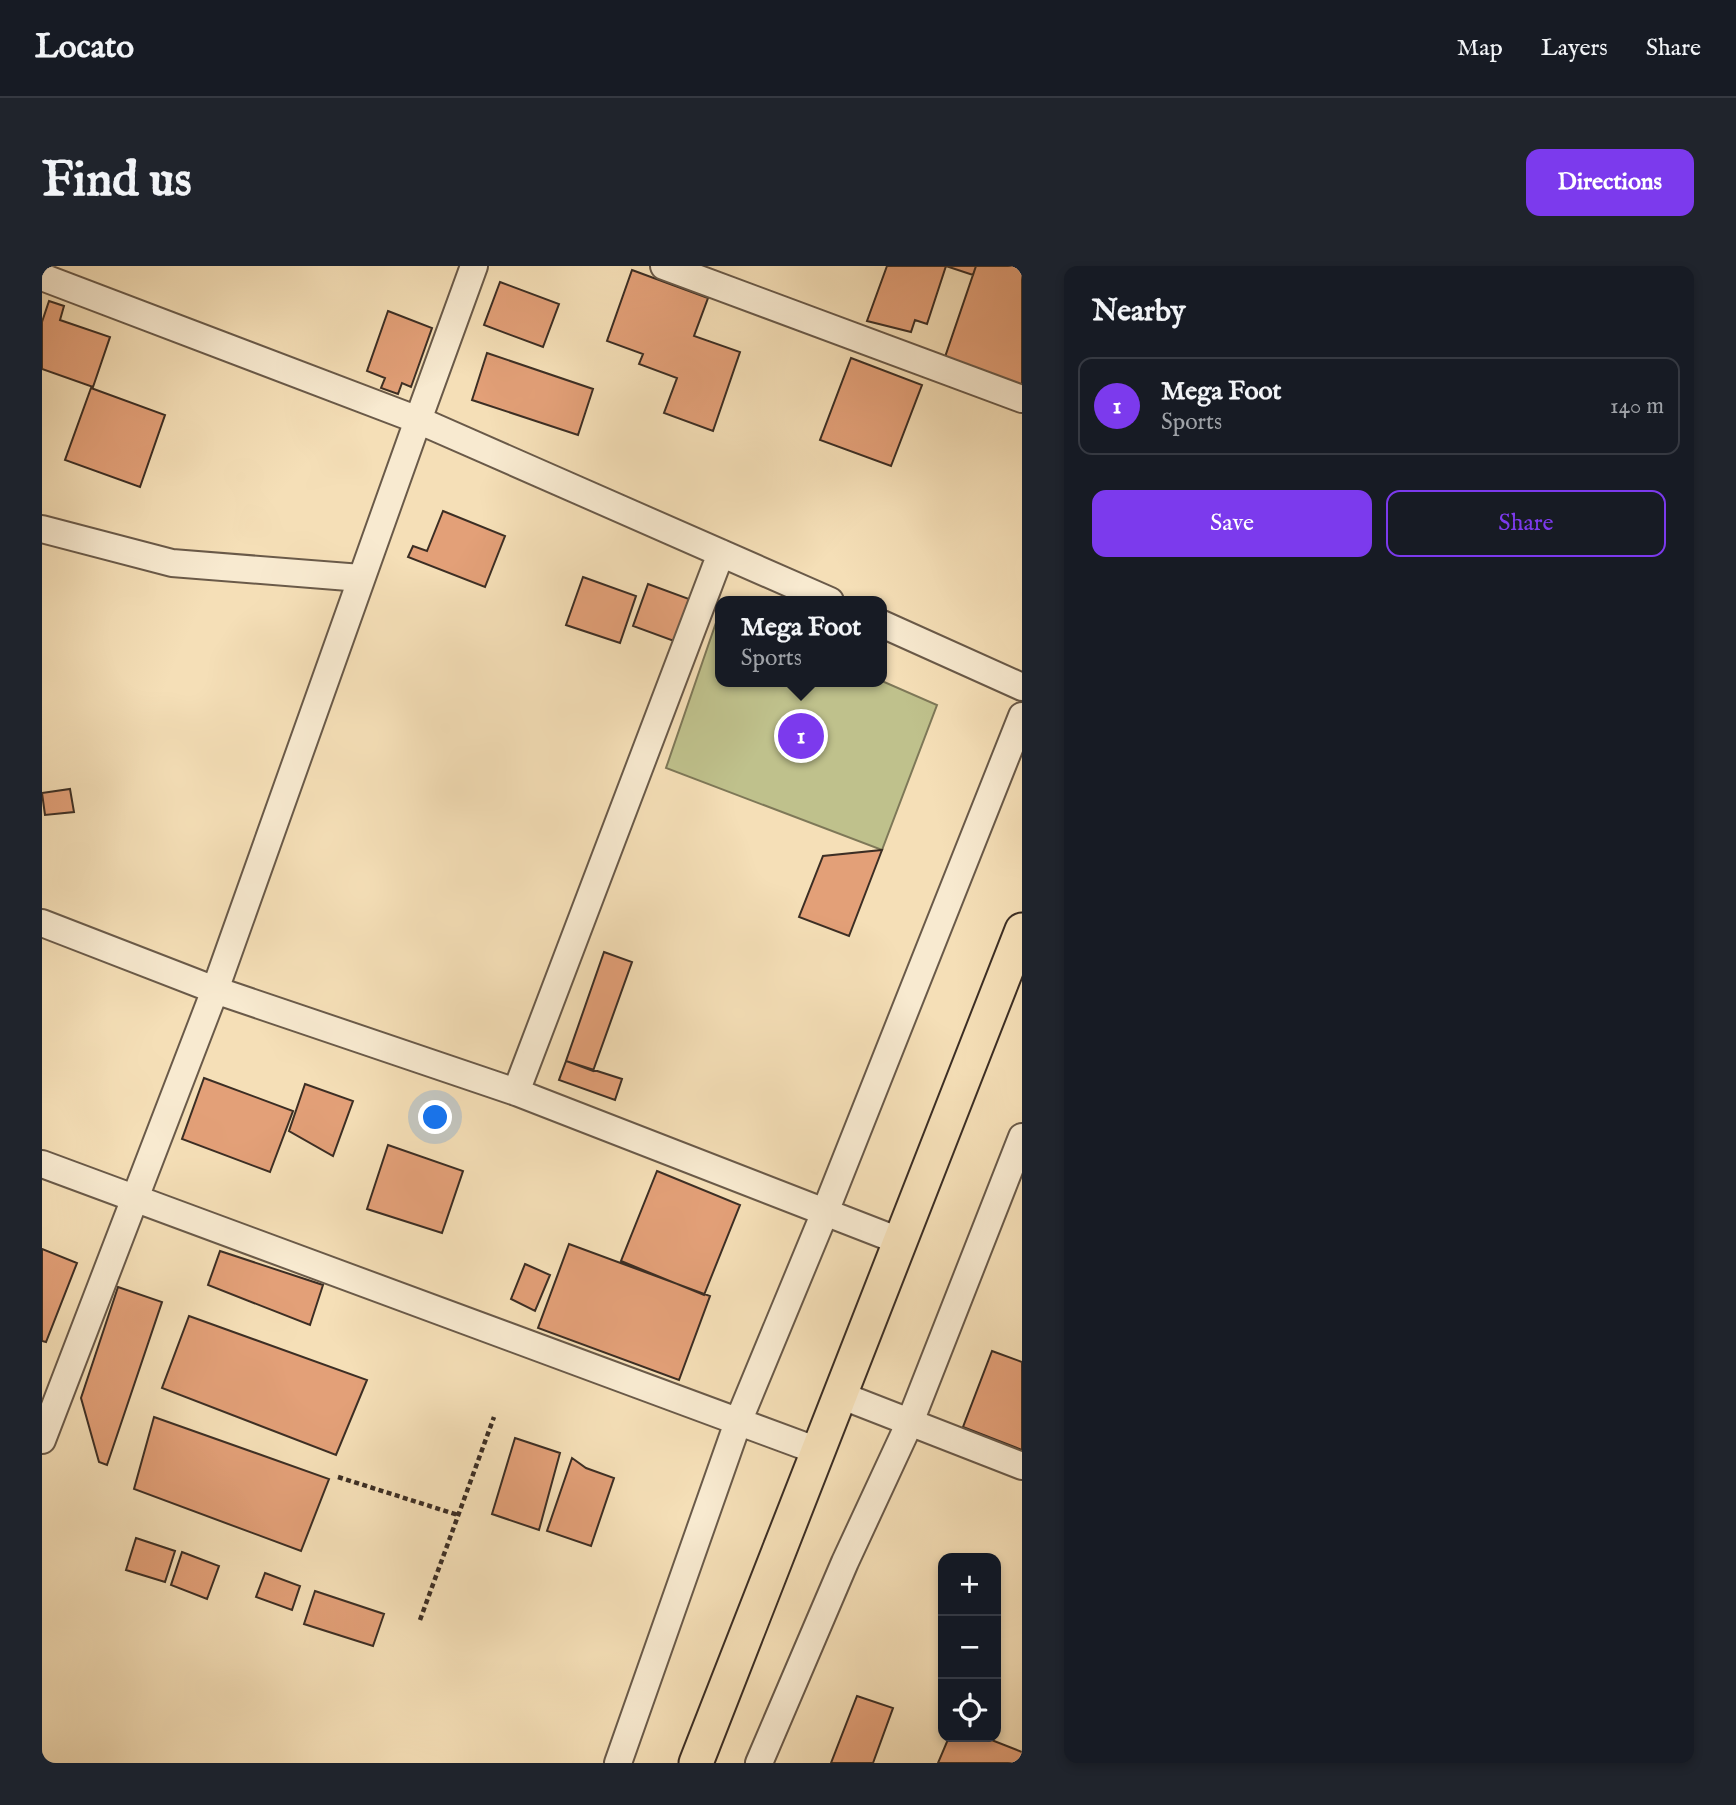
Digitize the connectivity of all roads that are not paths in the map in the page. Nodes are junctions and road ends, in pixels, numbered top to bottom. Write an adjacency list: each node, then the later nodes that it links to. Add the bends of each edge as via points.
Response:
1 (474, 266): 5 (street)
2 (664, 266): 4 (street)
3 (42, 277): 5 (street)
4 (1022, 399)
5 (418, 420): 7 (street); 8 (street)
6 (42, 529): 8 (street, via 172,563)
7 (721, 553): 9 (street); 16 (street)
8 (361, 578): 15 (street)
9 (819, 596)
10 (887, 627): 11 (street)
11 (1022, 687)
12 (1022, 716): 20 (street)
13 (42, 923): 15 (street)
14 (1022, 930): 21 (main road)
15 (215, 990): 16 (street); 19 (street)
16 (516, 1092): 20 (street)
17 (1022, 1137): 25 (street)
18 (42, 1164): 19 (street)
19 (136, 1199): 23 (street); 24 (street)
20 (825, 1212): 21 (street); 24 (street)
21 (902, 1242): 22 (main road)
22 (840, 1395): 25 (street); 27 (main road)
23 (48, 1405): 26 (street)
24 (738, 1422): 27 (street); 29 (street)
25 (910, 1422): 28 (street); 31 (street)
26 (42, 1440)
27 (818, 1451): 30 (main road)
28 (1022, 1466)
29 (618, 1763)
30 (696, 1763)
31 (759, 1763)

